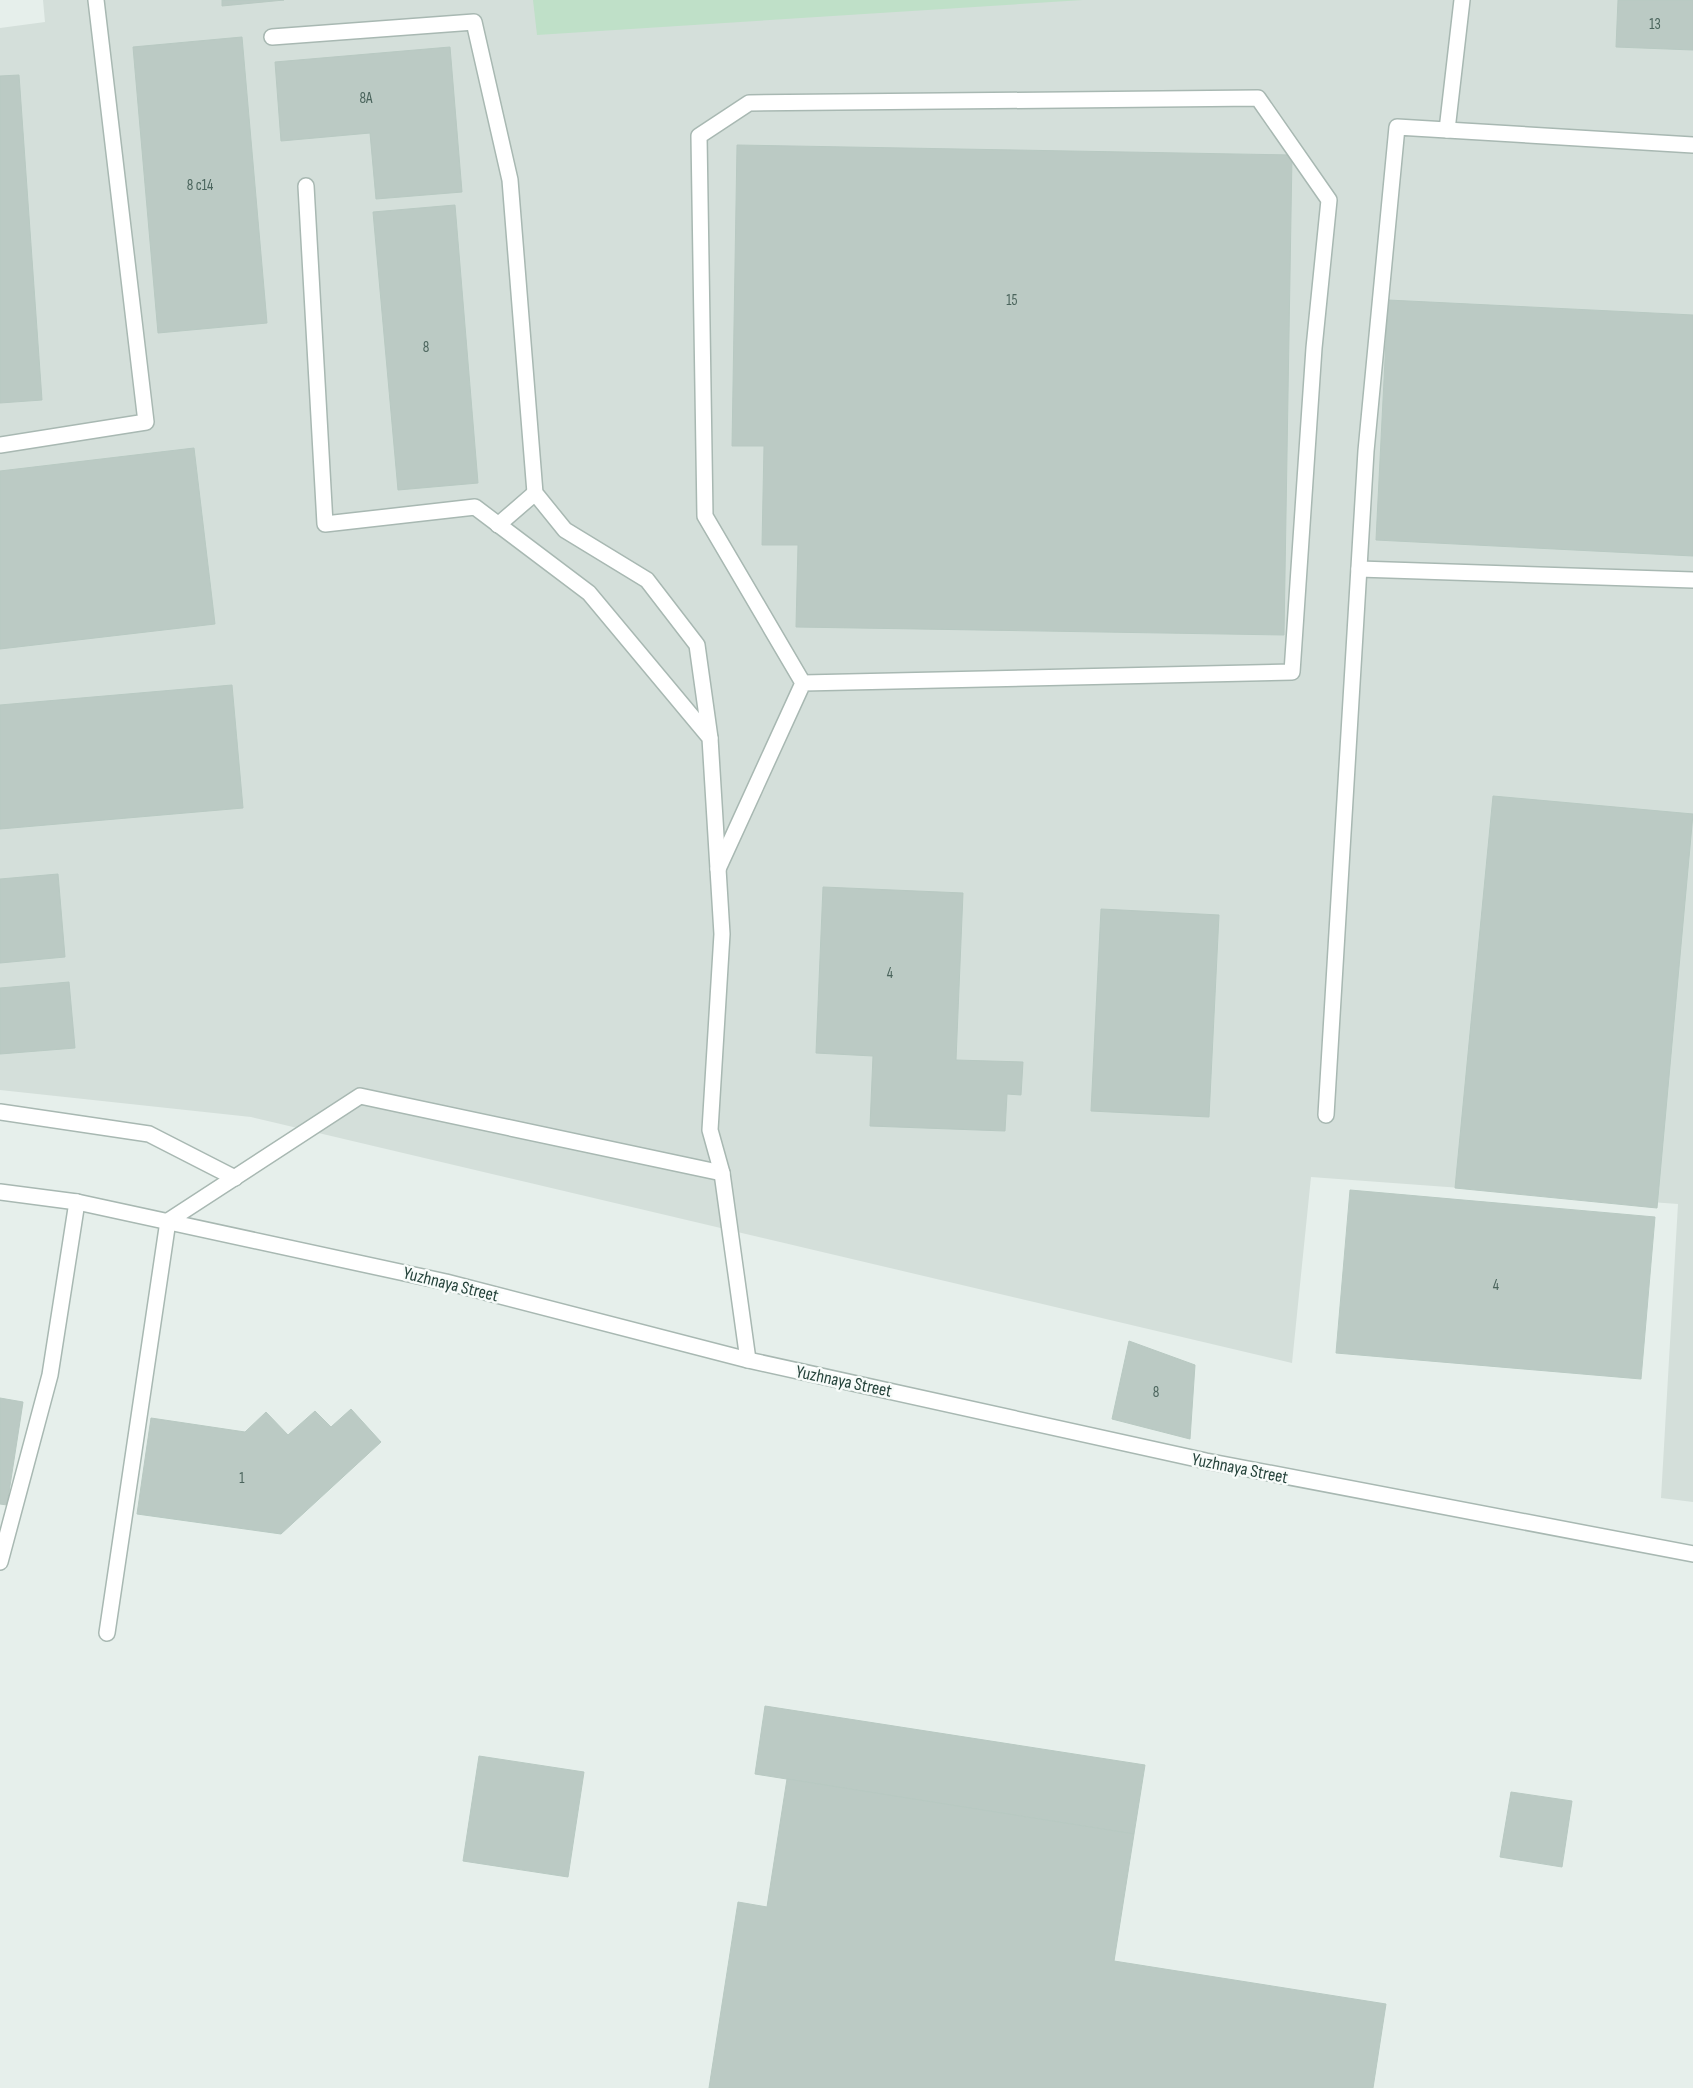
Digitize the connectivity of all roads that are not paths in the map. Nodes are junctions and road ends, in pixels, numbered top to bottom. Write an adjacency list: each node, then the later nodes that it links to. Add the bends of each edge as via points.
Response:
1 (96, 0): 7 (street, via 146,422)
2 (1462, 0): 4 (street)
3 (272, 37): 8 (street, via 474,22 510,180)
4 (1447, 130): 5 (street); 10 (street, via 1397,127 1366,451)
5 (1693, 145)
6 (306, 186): 9 (street, via 325,524 475,507)
7 (0, 445)
8 (535, 493): 9 (street); 13 (street, via 565,530 648,580 697,645)
9 (498, 525): 13 (street, via 589,593)
10 (1359, 569): 11 (street); 16 (street)
11 (1693, 580)
12 (802, 683): 12 (street, via 705,516 699,136 749,103 1258,98 1330,200 1314,348 1292,672); 14 (street)
13 (710, 738): 14 (street)
14 (718, 869): 17 (street, via 722,934 710,1130)
15 (0, 1112): 18 (street, via 150,1134)
16 (1326, 1115)
17 (722, 1173): 18 (street, via 360,1096); 22 (street)
18 (235, 1178): 21 (street)
19 (0, 1192): 20 (street, Yuzhnaya Street)
20 (77, 1202): 21 (street, Yuzhnaya Street); 24 (street, via 50,1375)
21 (168, 1221): 22 (street, Yuzhnaya Street, via 446,1282); 25 (street)
22 (748, 1360): 23 (street, Yuzhnaya Street, via 1206,1462)
23 (1693, 1554)
24 (0, 1562)
25 (107, 1633)

